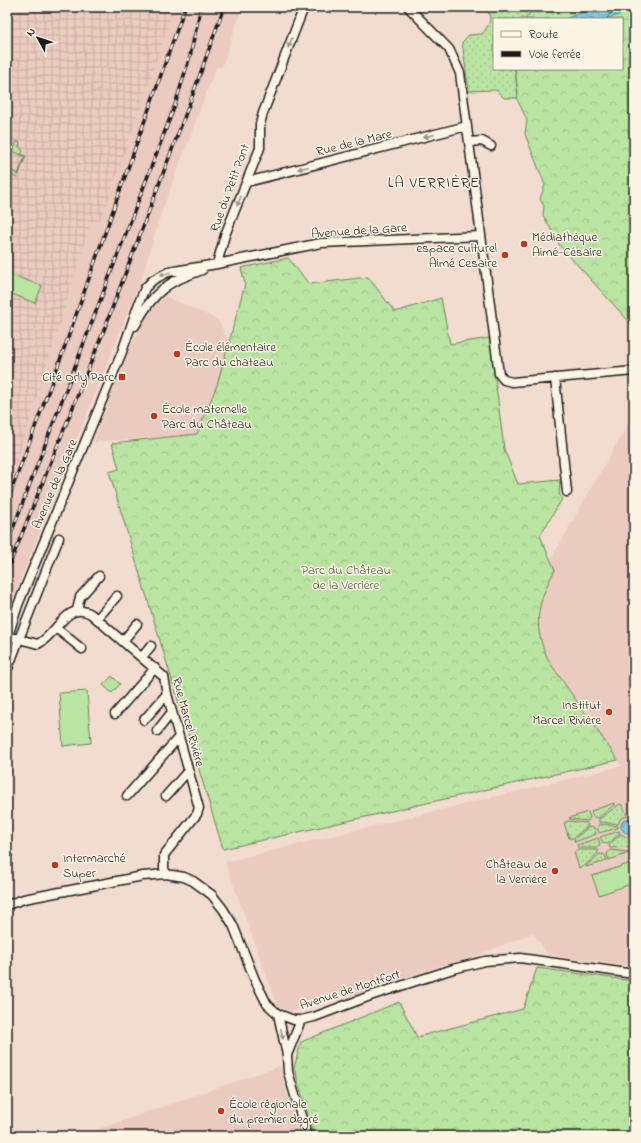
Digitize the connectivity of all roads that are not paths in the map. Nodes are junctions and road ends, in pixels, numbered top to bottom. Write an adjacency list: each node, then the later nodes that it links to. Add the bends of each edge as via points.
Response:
1 (304, 7): 6 (street, Rue du Petit Pont, one-way to 6, via 263,113 260,124 260,148)
2 (408, 7): 3 (street, via 452,56 460,73)
3 (467, 126): 4 (street); 6 (street, Rue de la Mare, one-way to 6)
4 (469, 142): 5 (street, via 482,141); 7 (street)
5 (490, 146)
6 (247, 182): 8 (street, Rue du Petit Pont, one-way to 8, via 225,235)
7 (480, 236): 8 (street, Avenue de la Gare, via 321,243); 11 (street, via 499,374 504,380 512,382)
8 (217, 264): 9 (street, Avenue de la Gare, via 173,282 158,293 148,304); 9 (street, Avenue de la Gare, one-way to 9, via 168,272 153,280 140,300)
9 (127, 339): 20 (street, Avenue de la Gare, via 20,601)
10 (634, 371): 11 (street)
11 (555, 378): 12 (street)
12 (567, 492)
13 (59, 538): 21 (street)
14 (99, 576): 16 (street, via 80,597)
15 (117, 596): 17 (street)
16 (77, 610): 17 (street, Rue Marcel Rivière, via 88,612); 19 (street)
17 (97, 619): 22 (street, Rue Marcel Rivière)
18 (138, 624): 22 (street)
19 (56, 628): 21 (street, via 38,644); 24 (street)
20 (8, 637): 21 (street)
21 (18, 639): 27 (street)
22 (123, 641): 25 (street, Rue Marcel Rivière)
23 (151, 646): 25 (street)
24 (82, 649)
25 (142, 657): 26 (street, Rue Marcel Rivière)
26 (155, 668): 28 (street, Rue Marcel Rivière, via 164,677); 30 (street)
27 (7, 671)
28 (167, 694): 29 (street, Rue Marcel Rivière); 31 (street)
29 (172, 712): 32 (street); 33 (street, Rue Marcel Rivière)
30 (115, 714)
31 (144, 720)
32 (157, 731)
33 (179, 737): 34 (street, Rue Marcel Rivière); 35 (street)
34 (188, 771): 36 (street); 37 (street, Rue Marcel Rivière, via 199,808 197,814 164,854)
35 (127, 796)
36 (166, 796)
37 (166, 874): 38 (street, via 143,876 24,899); 40 (street, via 193,880 218,902 233,925 262,995)
38 (7, 905)
39 (634, 974): 41 (street, Avenue de Montfort, via 520,958 485,961)
40 (278, 1014): 41 (street, Avenue de Montfort); 42 (street, one-way to 42)
41 (302, 1020): 42 (street)
42 (287, 1054): 43 (street, via 288,1072)
43 (307, 1136)

